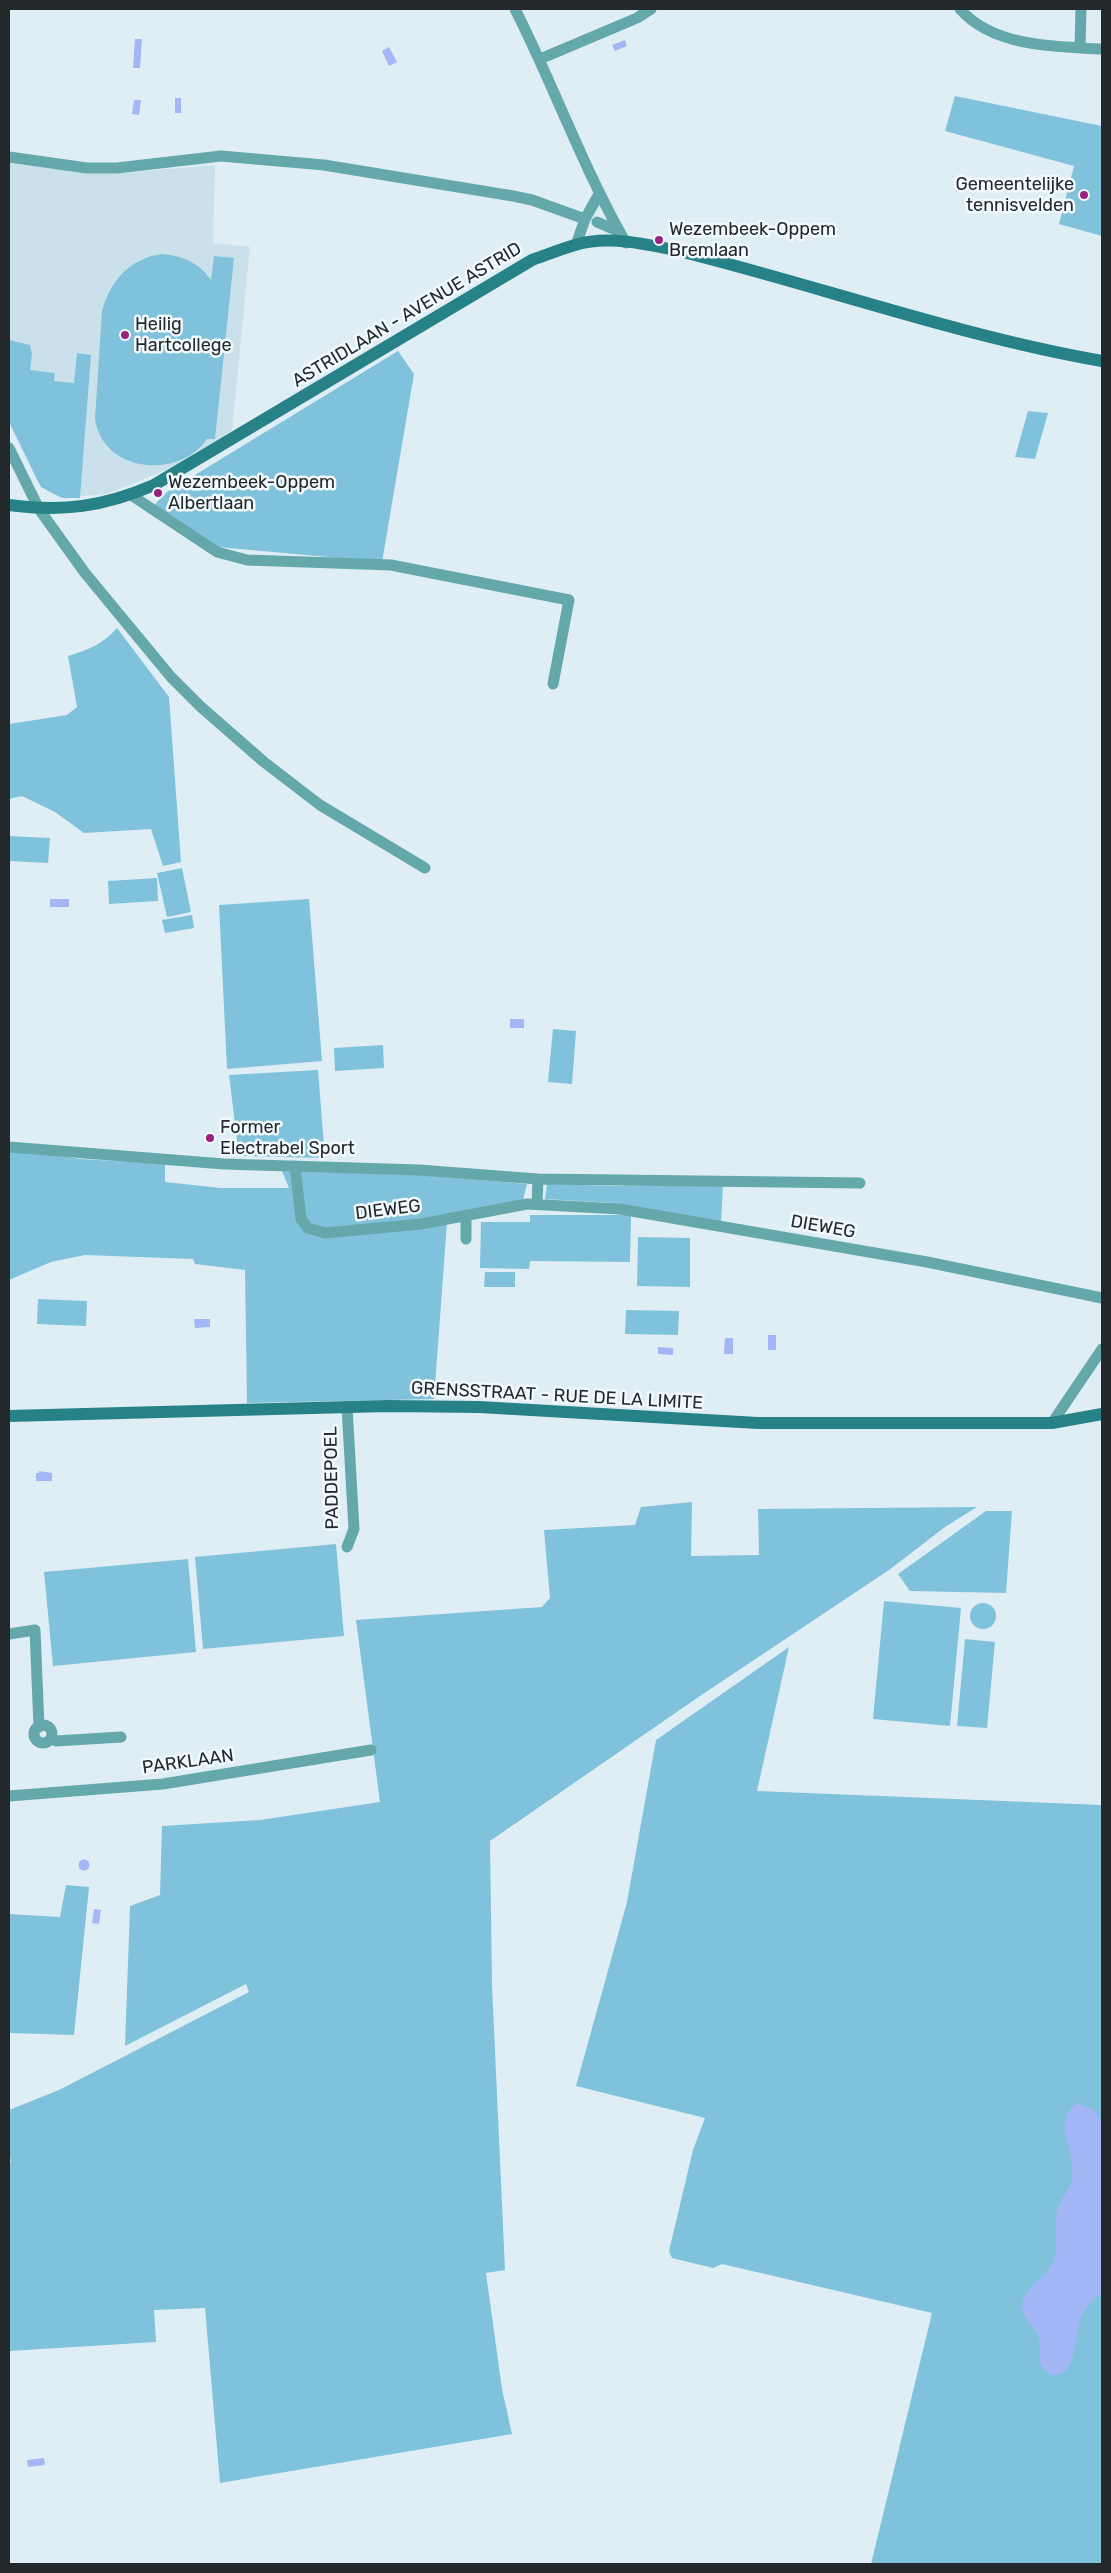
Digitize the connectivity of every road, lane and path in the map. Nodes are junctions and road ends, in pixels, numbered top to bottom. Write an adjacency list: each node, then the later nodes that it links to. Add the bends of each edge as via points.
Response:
1 (514, 9): 7 (street)
2 (651, 9): 7 (street)
3 (960, 9): 5 (street, via 968,18 1010,38)
4 (1081, 9): 5 (street)
5 (1080, 48): 6 (street)
6 (1102, 49)
7 (540, 59): 9 (street)
8 (9, 157): 10 (street, via 87,168 117,168 221,156 324,165 513,196)
9 (599, 194): 10 (street); 12 (street)
10 (585, 219): 13 (street)
11 (597, 222): 12 (street)
12 (623, 238): 13 (street, ASTRIDLAAN - AVENUE ASTRID); 14 (street, ASTRIDLAAN - AVENUE ASTRID, via 1066,355)
13 (576, 245): 16 (street, ASTRIDLAAN - AVENUE ASTRID, via 526,263 174,474)
14 (1102, 361)
15 (9, 448): 18 (street)
16 (131, 495): 18 (street, ASTRIDLAAN - AVENUE ASTRID, via 109,503); 19 (street, via 217,552 238,558 391,565 569,600)
17 (9, 505): 18 (street, ASTRIDLAAN - AVENUE ASTRID)
18 (39, 509): 20 (street, via 118,614 201,707 312,800)
19 (553, 684)
20 (425, 868)
21 (9, 1146): 22 (street, via 224,1164)
22 (295, 1166): 23 (street, via 419,1170); 26 (street, DIEWEG, via 299,1214 306,1226 318,1232 393,1228)
23 (538, 1180): 24 (street, via 594,1178); 25 (street)
24 (860, 1183)
25 (537, 1204): 26 (street, DIEWEG); 28 (street, DIEWEG, via 638,1211 927,1262)
26 (466, 1215): 27 (street)
27 (466, 1239)
28 (1102, 1298)
29 (1102, 1349): 33 (street)
30 (348, 1407): 32 (street, GRENSSTRAAT - RUE DE LA LIMITE); 33 (street, GRENSSTRAAT - RUE DE LA LIMITE, via 479,1407 758,1423); 34 (street, PADDEPOEL, via 354,1529)
31 (1102, 1414): 33 (street, GRENSSTRAAT - RUE DE LA LIMITE)
32 (9, 1416)
33 (1052, 1423)
34 (347, 1547)
35 (9, 1634): 36 (street, via 35,1630 38,1726 50,1728 51,1738)
36 (121, 1737)
37 (371, 1750): 38 (street, PARKLAAN, via 163,1784)
38 (9, 1796)

